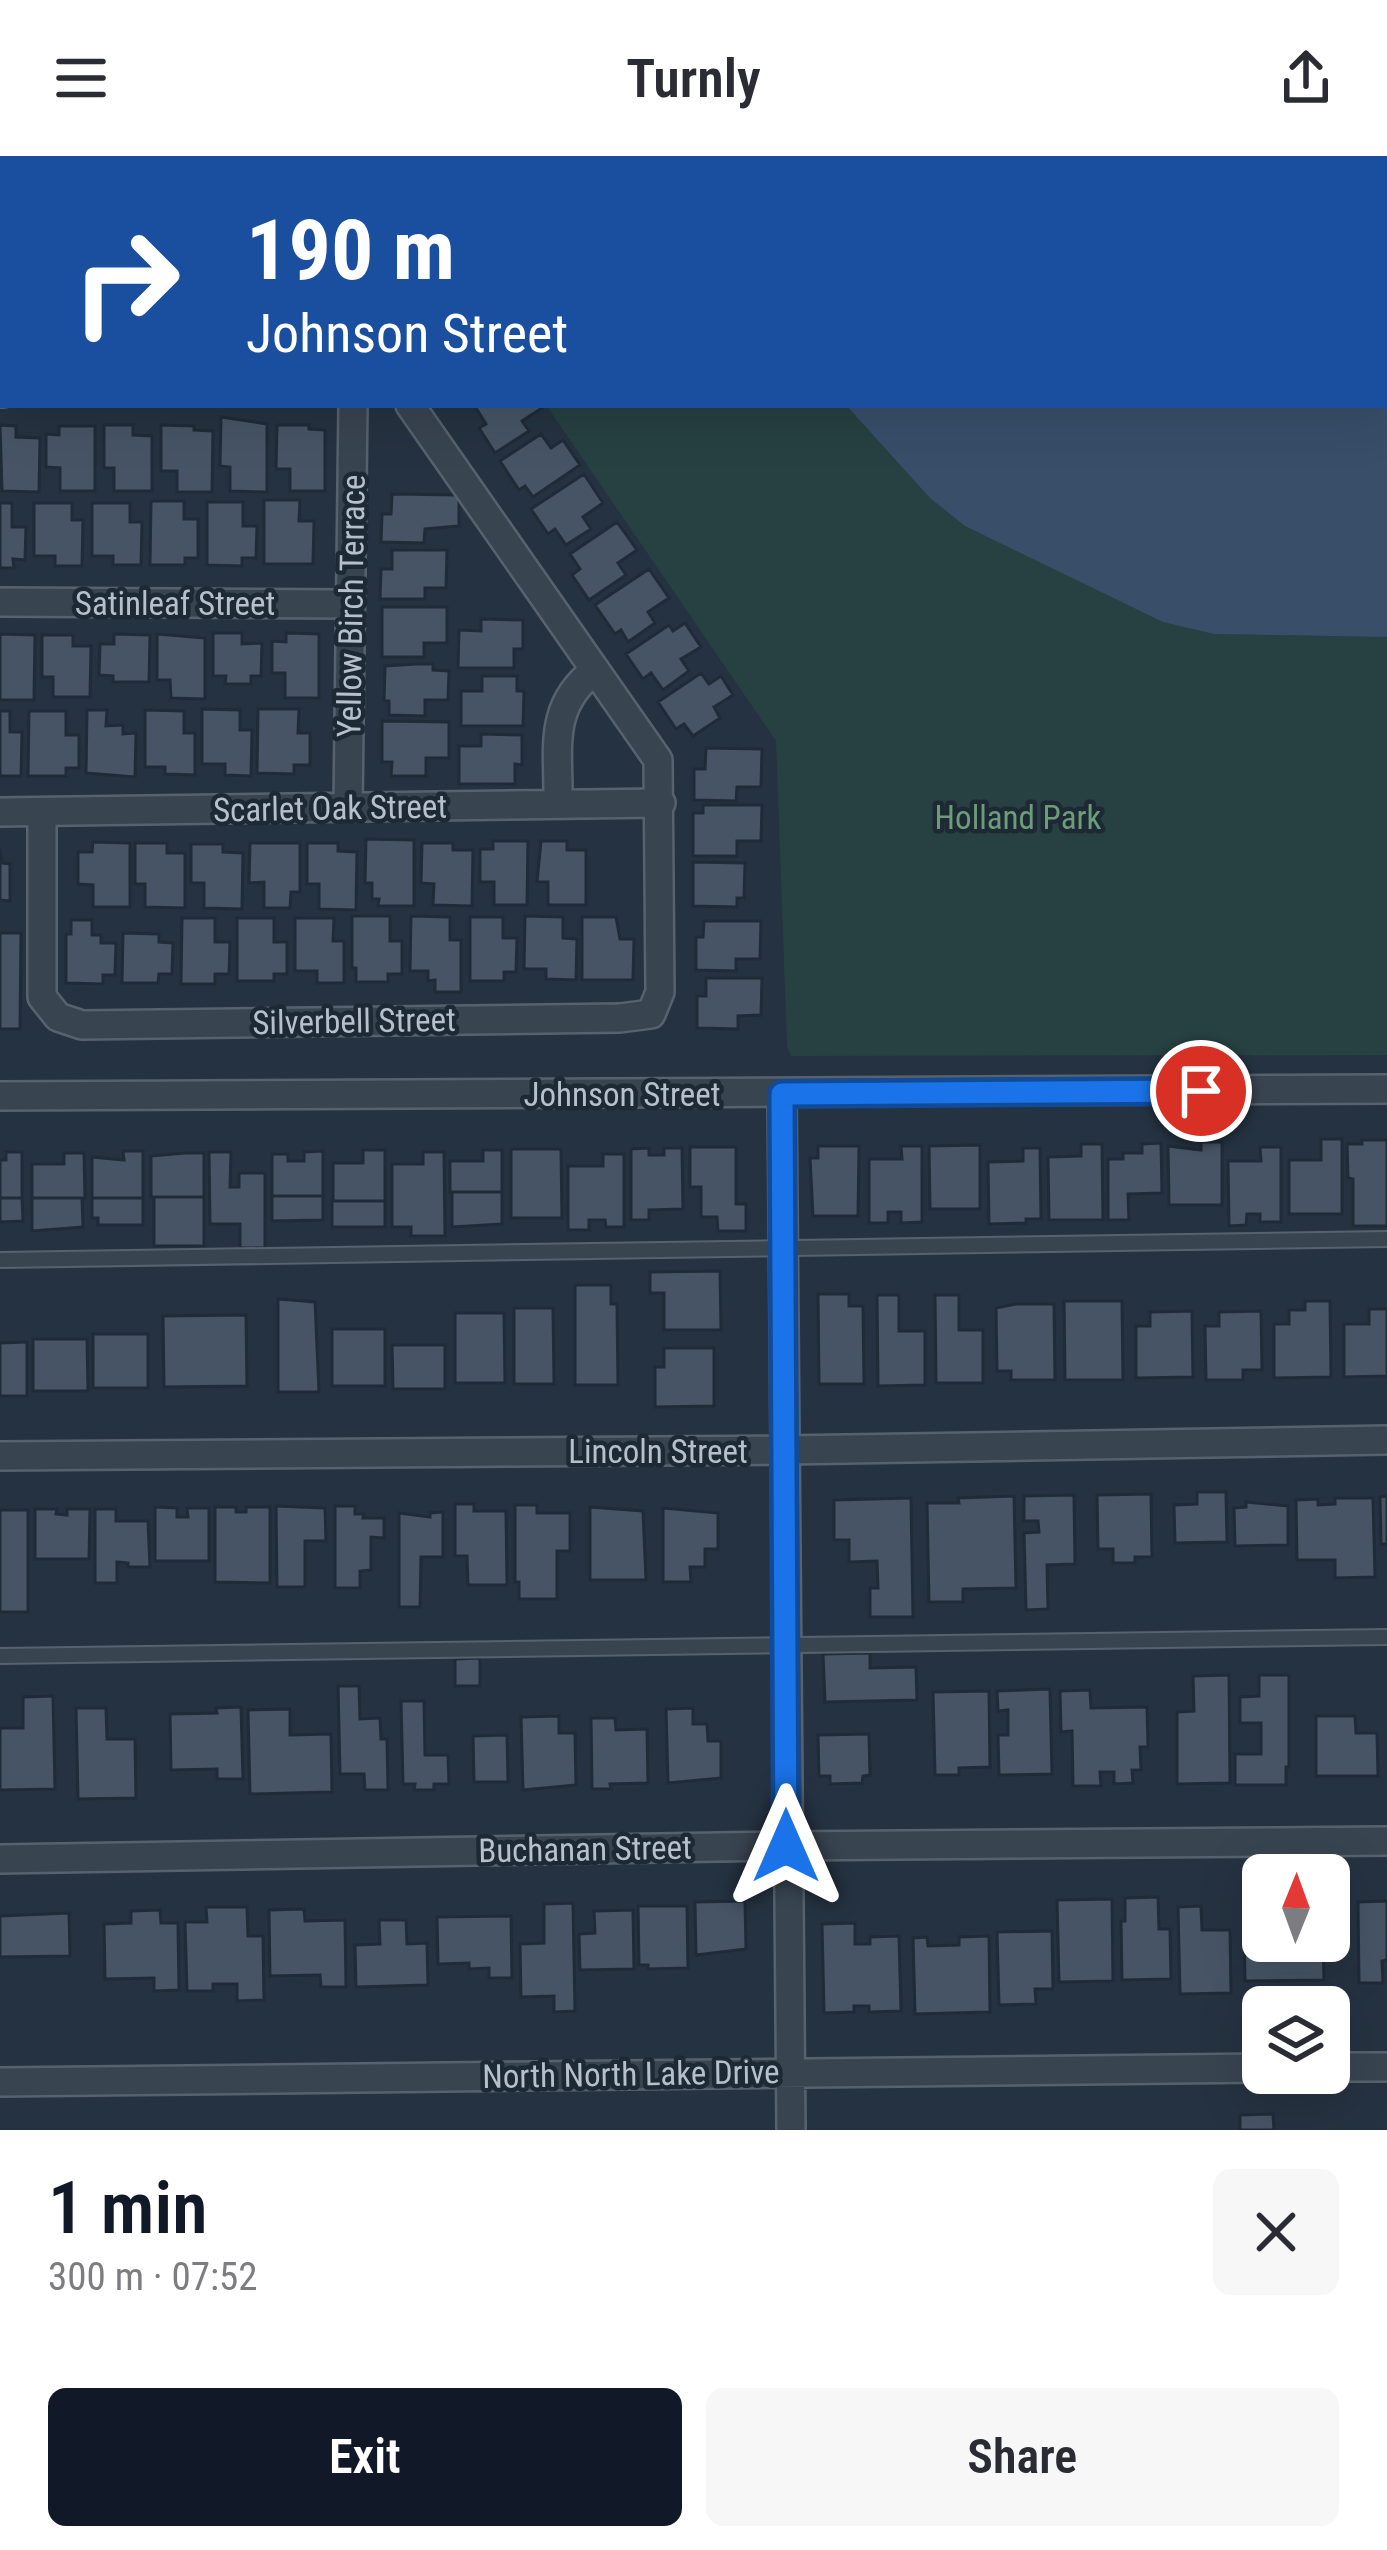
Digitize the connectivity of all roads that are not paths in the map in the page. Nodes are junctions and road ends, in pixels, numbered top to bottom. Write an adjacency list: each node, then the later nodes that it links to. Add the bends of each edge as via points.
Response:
1 (353, 408): 4 (street, Yellow Birch Terrace)
2 (412, 408): 5 (street)
3 (0, 602): 4 (street, Satinleaf Street)
4 (350, 604): 8 (street, Yellow Birch Terrace)
5 (595, 670): 6 (street, via 658,760); 7 (street, via 562,710)
6 (661, 803): 7 (street, Scarlet Oak Street); 10 (street, Silverbell Street, via 660,992 651,1014 620,1018 82,1024 58,1017 42,997)
7 (558, 804): 8 (street, Scarlet Oak Street)
8 (348, 807): 10 (street, Scarlet Oak Street)
9 (0, 812): 10 (street, Scarlet Oak Street)
10 (42, 813)
11 (1387, 1089): 12 (street, Johnson Street)
12 (782, 1094): 13 (street, Johnson Street); 15 (street)
13 (0, 1096)
14 (1387, 1239): 15 (lane)
15 (784, 1247): 16 (lane); 18 (street)
16 (0, 1260)
17 (1387, 1440): 18 (street, Lincoln Street)
18 (785, 1450): 19 (street, Lincoln Street); 21 (street)
19 (0, 1456)
20 (1387, 1637): 21 (lane)
21 (785, 1645): 22 (lane); 24 (street)
22 (0, 1656)
23 (1387, 1841): 24 (street, Buchanan Street)
24 (786, 1846): 25 (street, Buchanan Street); 29 (street)
25 (0, 1859)
26 (1350, 2067): 27 (street)
27 (1387, 2067)
28 (1242, 2068): 29 (street, North North Lake Drive)
29 (790, 2072): 30 (street, North North Lake Drive); 31 (street)
30 (0, 2082)
31 (791, 2130)

